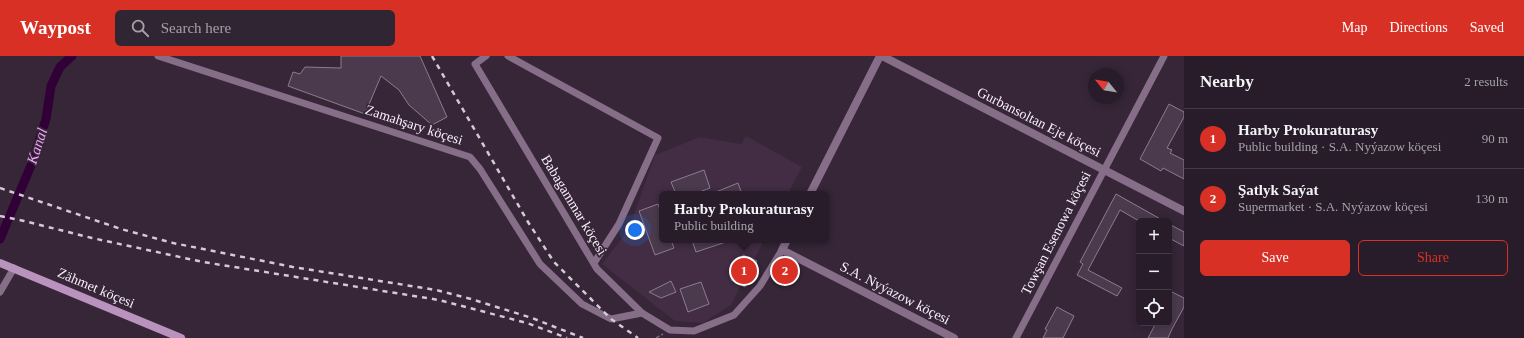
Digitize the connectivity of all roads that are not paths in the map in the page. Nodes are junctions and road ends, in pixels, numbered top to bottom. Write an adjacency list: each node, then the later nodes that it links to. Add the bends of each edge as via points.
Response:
1 (158, 56): 15 (street, Zamahşary köçesi, via 470,157 480,168 540,264 582,304 611,319)
2 (486, 56): 12 (street, Babagammar köçesi, via 475,64)
3 (508, 56): 12 (street, via 658,138 619,224)
4 (881, 56): 6 (street, Gurbansoltan Eje köçesi); 7 (street)
5 (1164, 56): 6 (street, Towşan Esenowa köçesi)
6 (1103, 170): 8 (street, Gurbansoltan Eje köçesi); 18 (street, Towşan Esenowa köçesi)
7 (812, 191)
8 (1184, 211)
9 (786, 243): 10 (street)
10 (782, 250): 15 (street, Babagammar köçesi, via 760,286 734,315 694,331 670,330); 17 (street, S.A. Nyýazow köçesi)
11 (0, 263): 13 (main road, Zähmet köçesi)
12 (594, 263): 15 (street, Babagammar köçesi)
13 (14, 268): 14 (street); 16 (main road, Zähmet köçesi)
14 (0, 292)
15 (642, 313)
16 (181, 338)
17 (954, 338)
18 (1016, 338)

